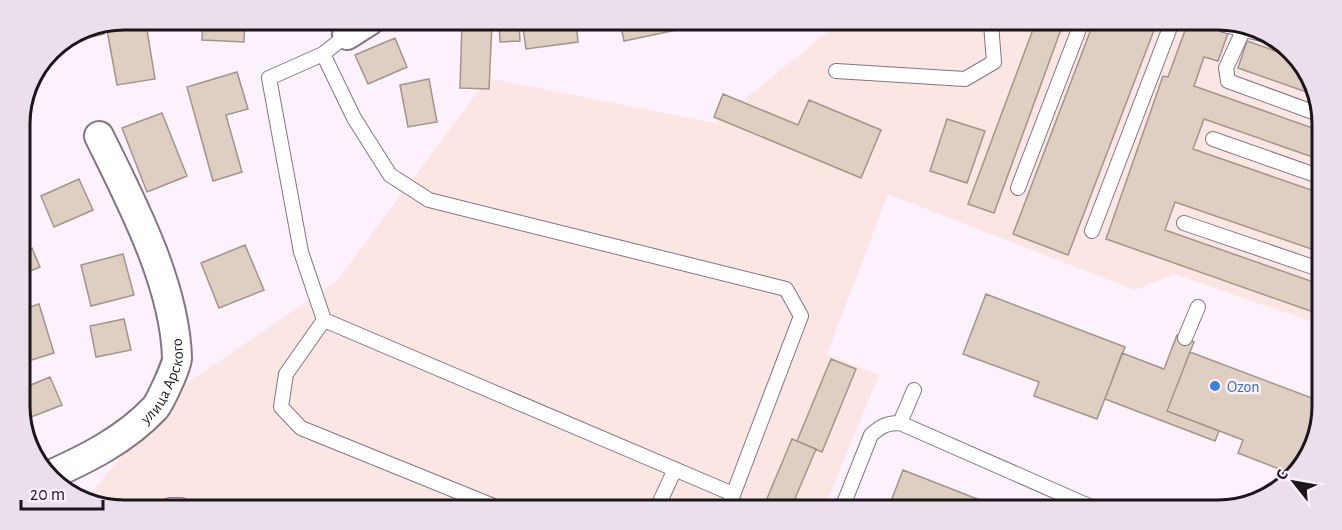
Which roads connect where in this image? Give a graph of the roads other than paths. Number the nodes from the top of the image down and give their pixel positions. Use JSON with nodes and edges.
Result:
{"nodes":[{"id":1,"x":355,"y":30,"type":"edge"},
{"id":2,"x":991,"y":30,"type":"edge"},
{"id":3,"x":1079,"y":30,"type":"edge"},
{"id":4,"x":1169,"y":30,"type":"edge"},
{"id":5,"x":1243,"y":34,"type":"edge"},
{"id":6,"x":323,"y":54,"type":"junction"},
{"id":7,"x":836,"y":71,"type":"dead end"},
{"id":8,"x":1311,"y":111,"type":"edge"},
{"id":9,"x":99,"y":136,"type":"dead end"},
{"id":10,"x":1213,"y":140,"type":"dead end"},
{"id":11,"x":1312,"y":174,"type":"edge"},
{"id":12,"x":1018,"y":189,"type":"dead end"},
{"id":13,"x":1184,"y":223,"type":"dead end"},
{"id":14,"x":1092,"y":231,"type":"dead end"},
{"id":15,"x":1312,"y":267,"type":"edge"},
{"id":16,"x":1198,"y":307,"type":"dead end"},
{"id":17,"x":324,"y":320,"type":"junction"},
{"id":18,"x":1185,"y":338,"type":"dead end"},
{"id":19,"x":914,"y":390,"type":"dead end"},
{"id":20,"x":900,"y":423,"type":"junction"},
{"id":21,"x":675,"y":469,"type":"junction"},
{"id":22,"x":57,"y":472,"type":"edge"},
{"id":23,"x":733,"y":494,"type":"junction"},
{"id":24,"x":479,"y":500,"type":"edge"},
{"id":25,"x":661,"y":500,"type":"edge"},
{"id":26,"x":731,"y":500,"type":"edge"},
{"id":27,"x":845,"y":500,"type":"edge"},
{"id":28,"x":1075,"y":500,"type":"edge"}],
"edges":[{"from":1,"to":6,"type":"lane"},
{"from":2,"to":7,"type":"lane"},
{"from":3,"to":12,"type":"lane"},
{"from":4,"to":14,"type":"lane"},
{"from":5,"to":8,"type":"lane"},
{"from":6,"to":17,"type":"lane"},
{"from":6,"to":23,"type":"lane"},
{"from":9,"to":22,"type":"street","name":"улица Арского"},
{"from":10,"to":11,"type":"lane"},
{"from":13,"to":15,"type":"lane"},
{"from":16,"to":18,"type":"lane"},
{"from":17,"to":21,"type":"lane"},
{"from":17,"to":24,"type":"lane"},
{"from":19,"to":20,"type":"lane"},
{"from":20,"to":27,"type":"lane"},
{"from":20,"to":28,"type":"lane"},
{"from":21,"to":23,"type":"lane"},
{"from":21,"to":25,"type":"lane"},
{"from":23,"to":26,"type":"lane"}]}
